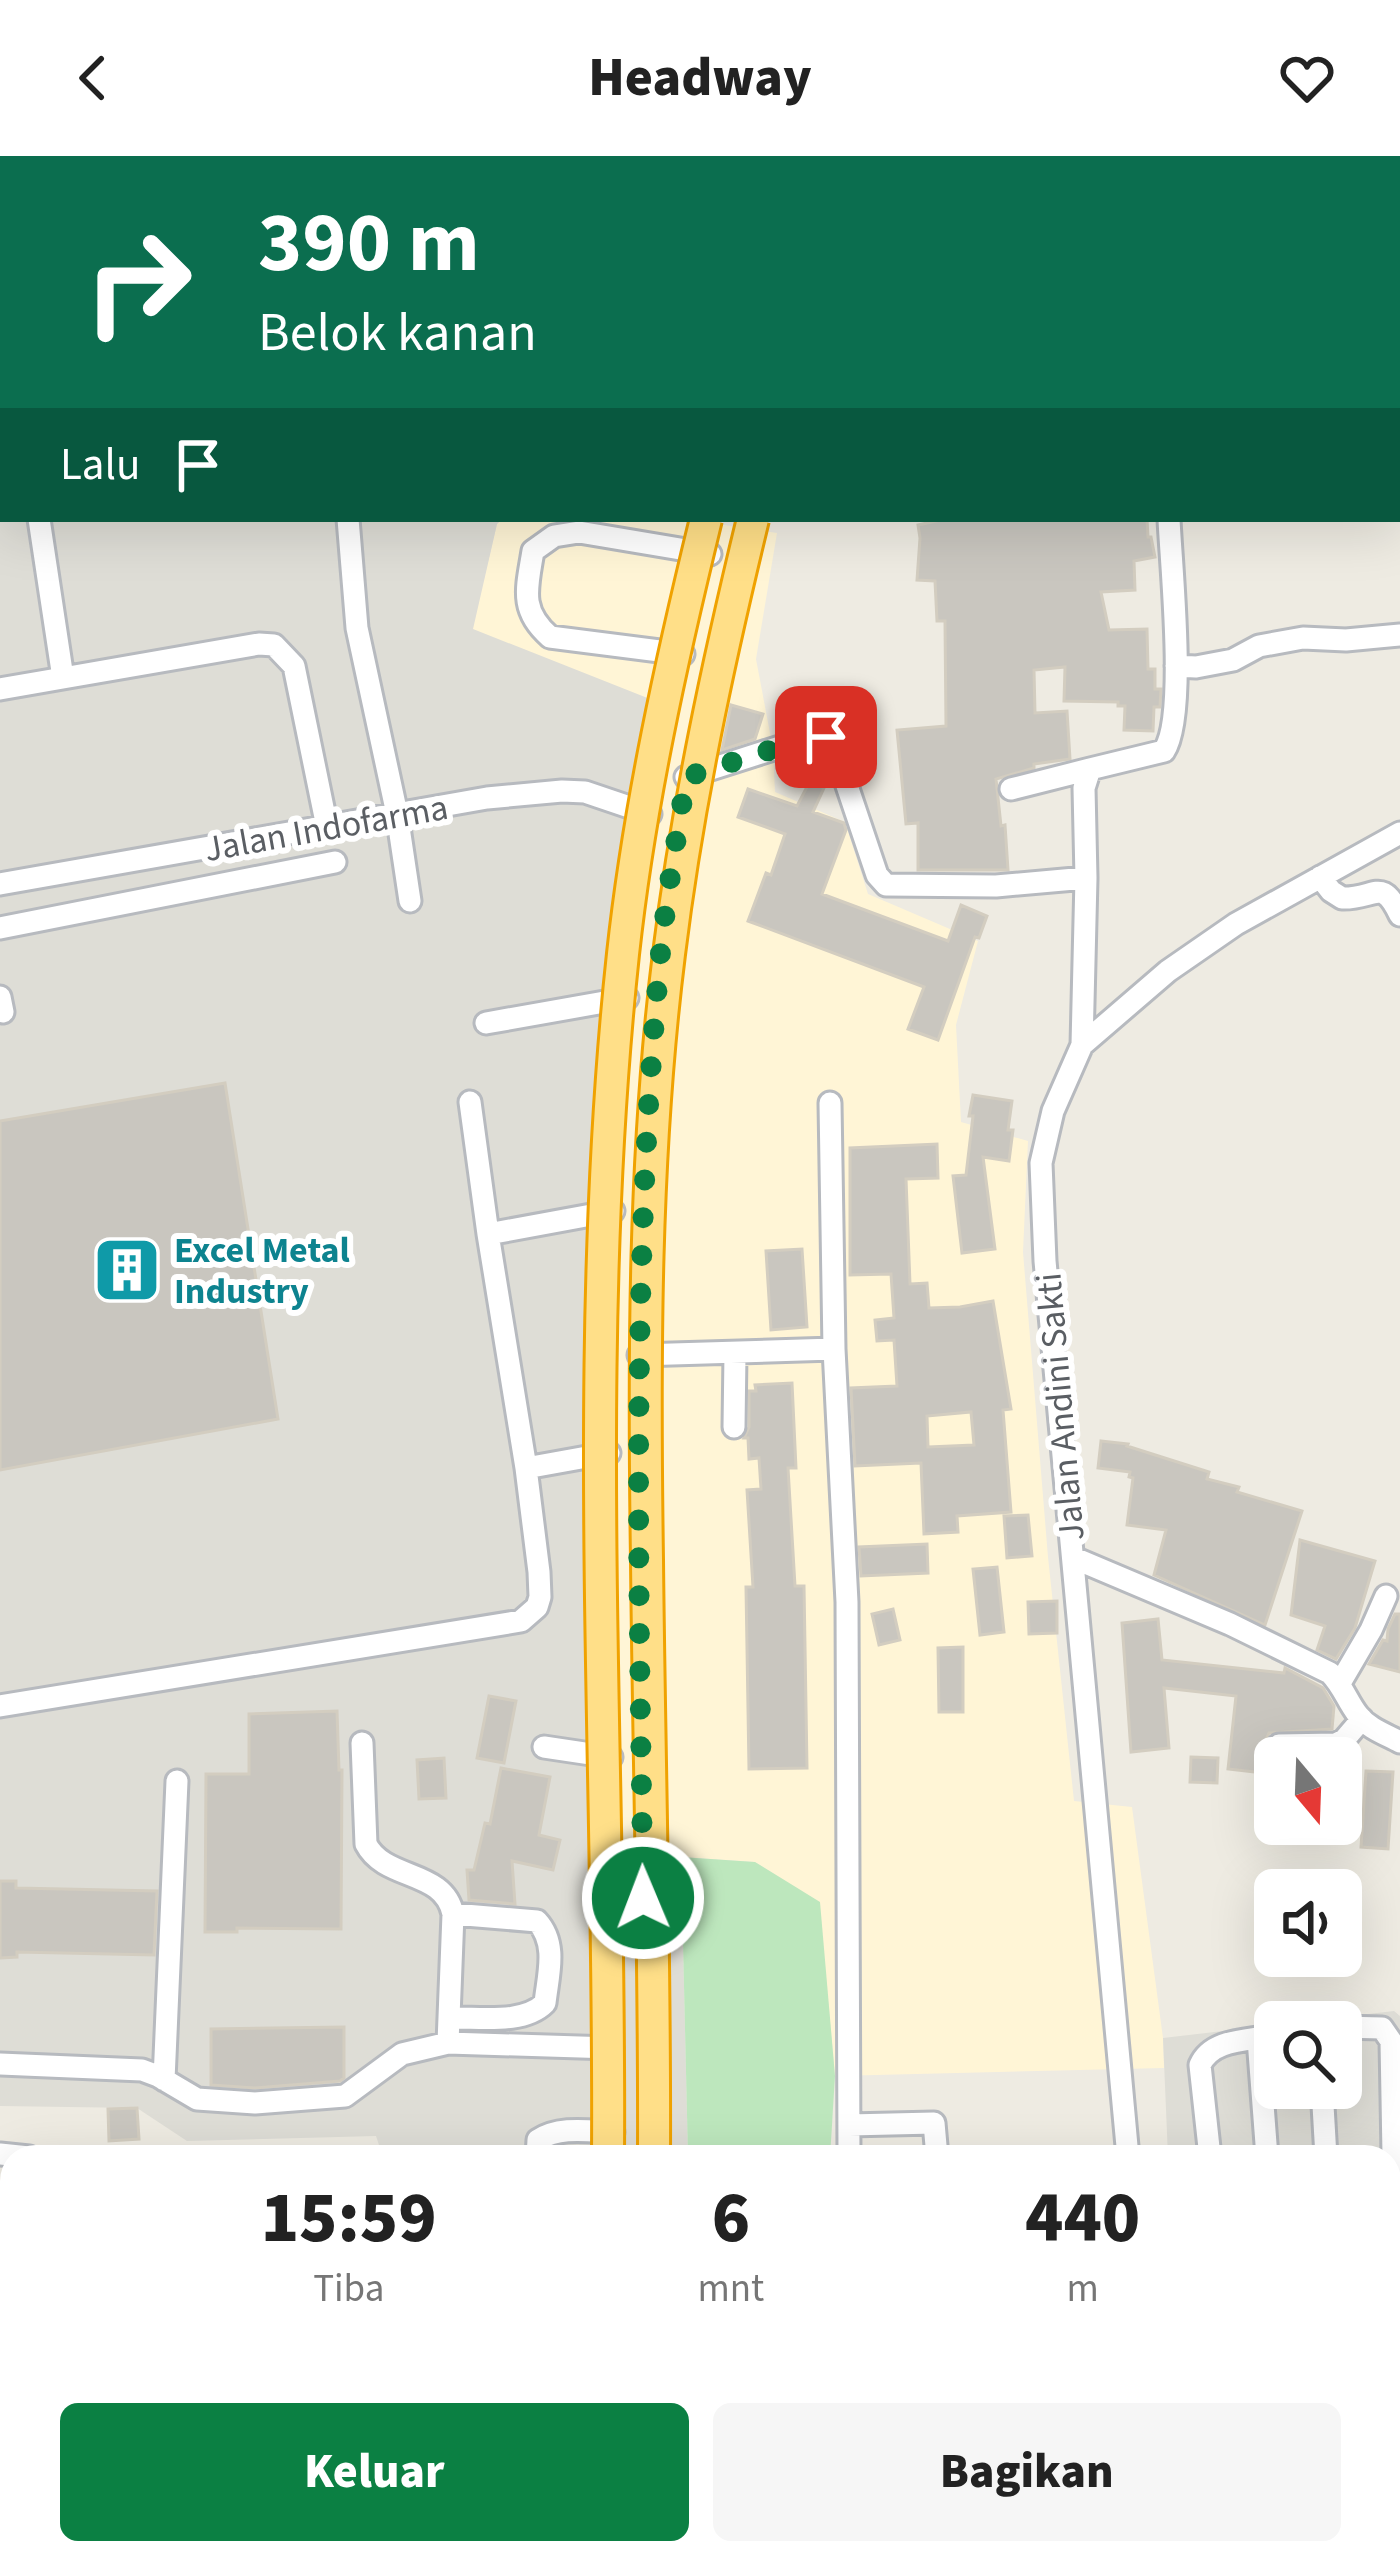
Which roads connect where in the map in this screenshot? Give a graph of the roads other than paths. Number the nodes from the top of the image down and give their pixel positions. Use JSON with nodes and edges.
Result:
{"nodes":[{"id":1,"x":39,"y":522,"type":"edge"},
{"id":2,"x":705,"y":522,"type":"edge"},
{"id":3,"x":718,"y":522,"type":"edge"},
{"id":4,"x":742,"y":522,"type":"edge"},
{"id":5,"x":752,"y":522,"type":"edge"},
{"id":6,"x":1168,"y":522,"type":"edge"},
{"id":7,"x":352,"y":523,"type":"edge"},
{"id":8,"x":710,"y":554,"type":"junction"},
{"id":9,"x":1400,"y":635,"type":"edge"},
{"id":10,"x":694,"y":647,"type":"junction"},
{"id":11,"x":1176,"y":667,"type":"junction"},
{"id":12,"x":63,"y":678,"type":"junction"},
{"id":13,"x":0,"y":689,"type":"edge"},
{"id":14,"x":1090,"y":769,"type":"junction"},
{"id":15,"x":686,"y":777,"type":"junction"},
{"id":16,"x":1011,"y":789,"type":"dead end"},
{"id":17,"x":397,"y":814,"type":"junction"},
{"id":18,"x":650,"y":814,"type":"junction"},
{"id":19,"x":327,"y":826,"type":"junction"},
{"id":20,"x":1400,"y":833,"type":"edge"},
{"id":21,"x":335,"y":862,"type":"dead end"},
{"id":22,"x":1320,"y":877,"type":"junction"},
{"id":23,"x":1086,"y":878,"type":"junction"},
{"id":24,"x":0,"y":884,"type":"edge"},
{"id":25,"x":410,"y":901,"type":"dead end"},
{"id":26,"x":1400,"y":915,"type":"edge"},
{"id":27,"x":0,"y":928,"type":"edge"},
{"id":28,"x":627,"y":998,"type":"junction"},
{"id":29,"x":487,"y":1023,"type":"dead end"},
{"id":30,"x":1082,"y":1045,"type":"junction"},
{"id":31,"x":470,"y":1102,"type":"dead end"},
{"id":32,"x":830,"y":1102,"type":"dead end"},
{"id":33,"x":613,"y":1211,"type":"junction"},
{"id":34,"x":488,"y":1234,"type":"junction"},
{"id":35,"x":835,"y":1349,"type":"junction"},
{"id":36,"x":735,"y":1354,"type":"junction"},
{"id":37,"x":639,"y":1355,"type":"junction"},
{"id":38,"x":734,"y":1426,"type":"dead end"},
{"id":39,"x":609,"y":1453,"type":"junction"},
{"id":40,"x":526,"y":1468,"type":"junction"},
{"id":41,"x":1085,"y":1562,"type":"junction"},
{"id":42,"x":1386,"y":1596,"type":"dead end"},
{"id":43,"x":1340,"y":1683,"type":"junction"},
{"id":44,"x":0,"y":1706,"type":"edge"},
{"id":45,"x":1362,"y":1719,"type":"junction"},
{"id":46,"x":1347,"y":1737,"type":"edge"},
{"id":47,"x":1400,"y":1742,"type":"edge"},
{"id":48,"x":362,"y":1743,"type":"dead end"},
{"id":49,"x":544,"y":1747,"type":"dead end"},
{"id":50,"x":610,"y":1756,"type":"junction"},
{"id":51,"x":177,"y":1781,"type":"dead end"},
{"id":52,"x":453,"y":1914,"type":"junction"},
{"id":53,"x":449,"y":2018,"type":"junction"},
{"id":54,"x":1362,"y":2027,"type":"edge"},
{"id":55,"x":1254,"y":2039,"type":"edge"},
{"id":56,"x":448,"y":2042,"type":"junction"},
{"id":57,"x":613,"y":2048,"type":"junction"},
{"id":58,"x":0,"y":2064,"type":"edge"},
{"id":59,"x":164,"y":2080,"type":"junction"},
{"id":60,"x":1267,"y":2109,"type":"edge"},
{"id":61,"x":1323,"y":2109,"type":"edge"},
{"id":62,"x":849,"y":2125,"type":"junction"},
{"id":63,"x":538,"y":2145,"type":"edge"},
{"id":64,"x":603,"y":2145,"type":"edge"},
{"id":65,"x":611,"y":2145,"type":"edge"},
{"id":66,"x":611,"y":2145,"type":"edge"},
{"id":67,"x":650,"y":2145,"type":"edge"},
{"id":68,"x":650,"y":2145,"type":"edge"},
{"id":69,"x":849,"y":2145,"type":"edge"},
{"id":70,"x":936,"y":2145,"type":"edge"},
{"id":71,"x":1127,"y":2145,"type":"edge"},
{"id":72,"x":1209,"y":2145,"type":"edge"},
{"id":73,"x":1268,"y":2145,"type":"edge"},
{"id":74,"x":1325,"y":2145,"type":"edge"},
{"id":75,"x":1392,"y":2145,"type":"edge"},
{"id":76,"x":0,"y":2332,"type":"edge"},
{"id":77,"x":0,"y":2387,"type":"edge"}],
"edges":[{"from":1,"to":12,"type":"street"},
{"from":2,"to":65,"type":"highway","bridge":true},
{"from":3,"to":8,"type":"main road"},
{"from":4,"to":10,"type":"main road"},
{"from":5,"to":67,"type":"highway","bridge":true},
{"from":6,"to":11,"type":"street"},
{"from":7,"to":17,"type":"street"},
{"from":8,"to":10,"type":"main road"},
{"from":8,"to":10,"type":"street"},
{"from":9,"to":11,"type":"street"},
{"from":10,"to":15,"type":"main road"},
{"from":10,"to":18,"type":"main road"},
{"from":11,"to":14,"type":"street"},
{"from":12,"to":13,"type":"street"},
{"from":12,"to":19,"type":"street"},
{"from":14,"to":16,"type":"street"},
{"from":14,"to":23,"type":"street"},
{"from":15,"to":23,"type":"street"},
{"from":15,"to":37,"type":"main road"},
{"from":17,"to":18,"type":"street","name":"Jalan Indofarma"},
{"from":17,"to":19,"type":"street","name":"Jalan Indofarma"},
{"from":17,"to":25,"type":"street"},
{"from":18,"to":28,"type":"main road"},
{"from":19,"to":24,"type":"street","name":"Jalan Indofarma"},
{"from":20,"to":22,"type":"street","name":"Jalan Andini Sakti"},
{"from":21,"to":27,"type":"street"},
{"from":22,"to":26,"type":"street"},
{"from":22,"to":30,"type":"street","name":"Jalan Andini Sakti"},
{"from":23,"to":30,"type":"street"},
{"from":28,"to":29,"type":"street"},
{"from":28,"to":33,"type":"main road"},
{"from":30,"to":41,"type":"street","name":"Jalan Andini Sakti"},
{"from":31,"to":34,"type":"street"},
{"from":32,"to":35,"type":"street"},
{"from":33,"to":34,"type":"street"},
{"from":33,"to":39,"type":"main road"},
{"from":34,"to":40,"type":"street"},
{"from":35,"to":36,"type":"street"},
{"from":35,"to":62,"type":"street"},
{"from":36,"to":37,"type":"street"},
{"from":36,"to":38,"type":"street"},
{"from":37,"to":68,"type":"main road"},
{"from":39,"to":40,"type":"street"},
{"from":39,"to":50,"type":"main road"},
{"from":40,"to":44,"type":"street"},
{"from":41,"to":43,"type":"street"},
{"from":41,"to":71,"type":"street","name":"Jalan Andini Sakti"},
{"from":42,"to":43,"type":"street"},
{"from":43,"to":45,"type":"street"},
{"from":45,"to":46,"type":"street"},
{"from":45,"to":47,"type":"street"},
{"from":48,"to":52,"type":"street"},
{"from":49,"to":50,"type":"street"},
{"from":50,"to":57,"type":"main road"},
{"from":51,"to":59,"type":"street"},
{"from":52,"to":53,"type":"street"},
{"from":52,"to":53,"type":"street"},
{"from":53,"to":56,"type":"street"},
{"from":54,"to":75,"type":"street"},
{"from":55,"to":72,"type":"street"},
{"from":56,"to":57,"type":"street"},
{"from":56,"to":59,"type":"street"},
{"from":57,"to":66,"type":"main road"},
{"from":58,"to":59,"type":"street"},
{"from":60,"to":73,"type":"street"},
{"from":61,"to":74,"type":"street"},
{"from":62,"to":69,"type":"street"},
{"from":62,"to":70,"type":"street"},
{"from":63,"to":64,"type":"street"},
{"from":76,"to":77,"type":"street"}]}
